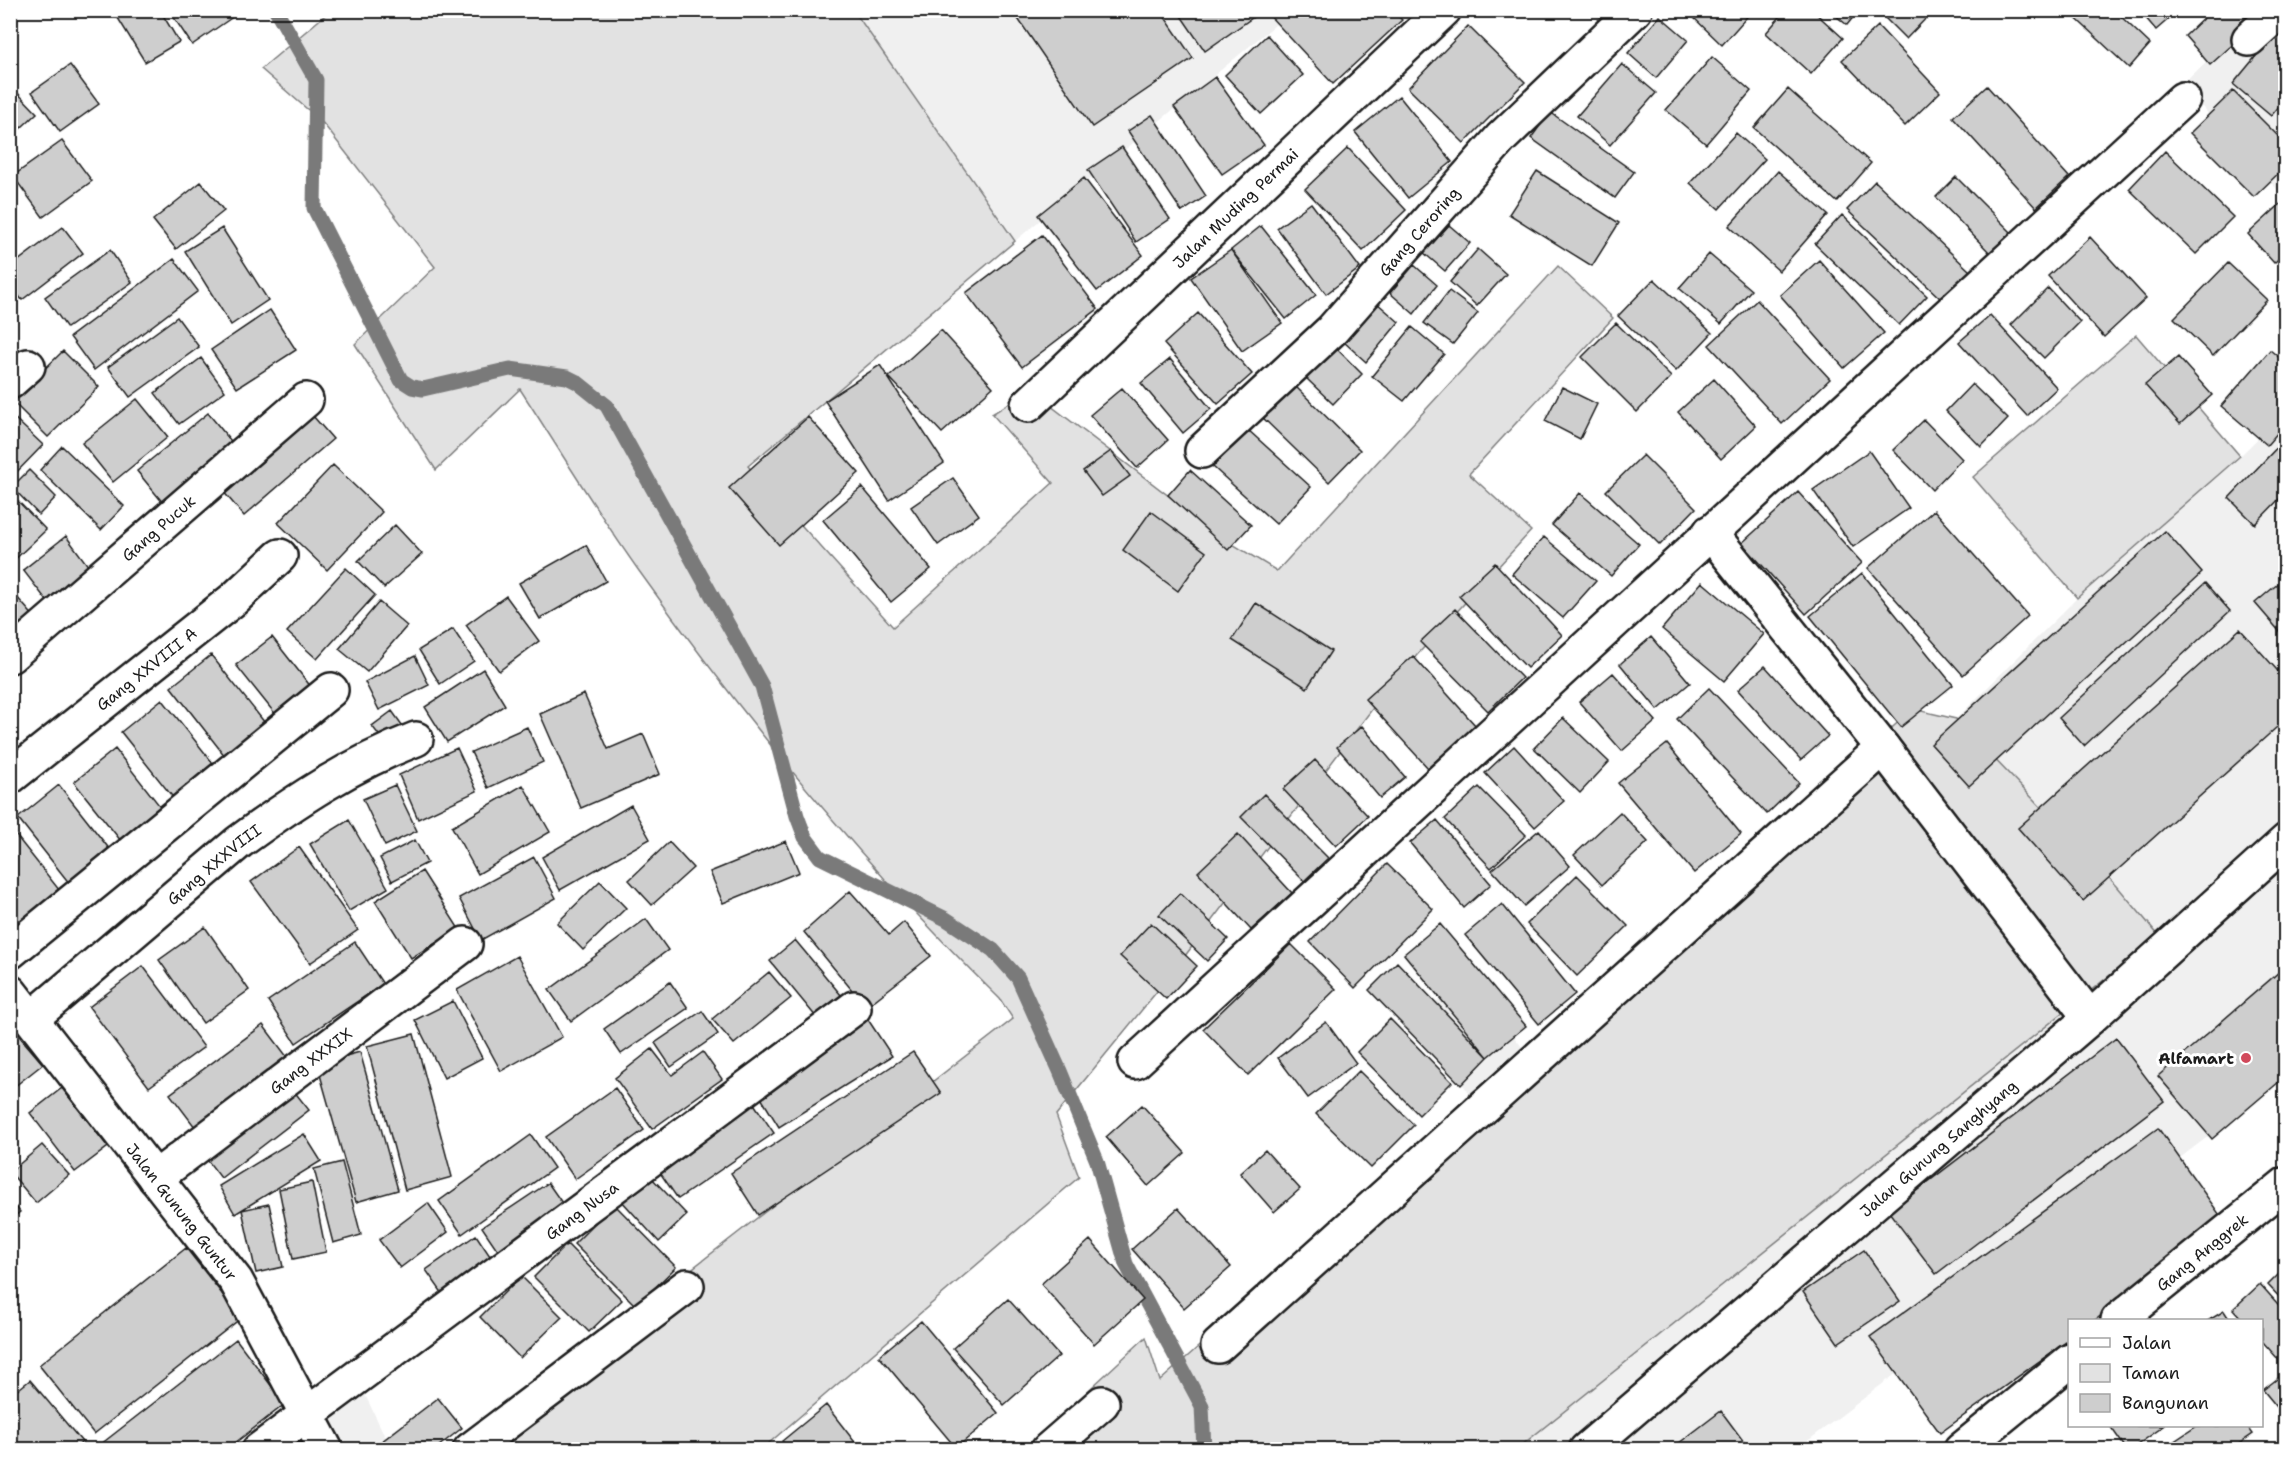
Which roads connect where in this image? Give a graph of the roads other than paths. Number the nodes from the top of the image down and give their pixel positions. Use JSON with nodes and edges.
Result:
{"nodes":[{"id":1,"x":1444,"y":10,"type":"edge"},
{"id":2,"x":1635,"y":10,"type":"edge"},
{"id":3,"x":2281,"y":10,"type":"edge"},
{"id":4,"x":2249,"y":39,"type":"dead end"},
{"id":5,"x":2183,"y":99,"type":"dead end"},
{"id":6,"x":306,"y":400,"type":"dead end"},
{"id":7,"x":1028,"y":405,"type":"dead end"},
{"id":8,"x":1202,"y":451,"type":"dead end"},
{"id":9,"x":1710,"y":532,"type":"junction"},
{"id":10,"x":280,"y":556,"type":"dead end"},
{"id":11,"x":10,"y":656,"type":"edge"},
{"id":12,"x":331,"y":690,"type":"dead end"},
{"id":13,"x":416,"y":738,"type":"dead end"},
{"id":14,"x":1883,"y":748,"type":"junction"},
{"id":15,"x":10,"y":777,"type":"edge"},
{"id":16,"x":2286,"y":841,"type":"edge"},
{"id":17,"x":465,"y":944,"type":"dead end"},
{"id":18,"x":10,"y":952,"type":"edge"},
{"id":19,"x":10,"y":992,"type":"edge"},
{"id":20,"x":854,"y":1008,"type":"dead end"},
{"id":21,"x":32,"y":1018,"type":"junction"},
{"id":22,"x":2090,"y":1018,"type":"junction"},
{"id":23,"x":1135,"y":1062,"type":"dead end"},
{"id":24,"x":155,"y":1178,"type":"junction"},
{"id":25,"x":2286,"y":1184,"type":"edge"},
{"id":26,"x":687,"y":1286,"type":"dead end"},
{"id":27,"x":2119,"y":1319,"type":"edge"},
{"id":28,"x":1218,"y":1346,"type":"dead end"},
{"id":29,"x":2068,"y":1363,"type":"edge"},
{"id":30,"x":1102,"y":1403,"type":"dead end"},
{"id":31,"x":309,"y":1413,"type":"junction"},
{"id":32,"x":259,"y":1449,"type":"edge"},
{"id":33,"x":326,"y":1449,"type":"edge"},
{"id":34,"x":470,"y":1449,"type":"edge"},
{"id":35,"x":1048,"y":1449,"type":"edge"},
{"id":36,"x":1586,"y":1449,"type":"edge"},
{"id":37,"x":1961,"y":1449,"type":"edge"}],
"edges":[{"from":1,"to":7,"type":"street","name":"Jalan Muding Permai"},
{"from":2,"to":8,"type":"street","name":"Gang Ceroring"},
{"from":3,"to":4,"type":"street"},
{"from":5,"to":9,"type":"street"},
{"from":6,"to":11,"type":"street","name":"Gang Pucuk"},
{"from":9,"to":14,"type":"street"},
{"from":9,"to":23,"type":"street"},
{"from":10,"to":15,"type":"street","name":"Gang XXVIII A"},
{"from":12,"to":18,"type":"street"},
{"from":13,"to":21,"type":"street","name":"Gang XXXVIII"},
{"from":14,"to":22,"type":"street"},
{"from":14,"to":28,"type":"street"},
{"from":16,"to":22,"type":"street","name":"Jalan Gunung Sanghyang"},
{"from":17,"to":24,"type":"street","name":"Gang XXXIX"},
{"from":19,"to":21,"type":"street","name":"Jalan Gunung Guntur"},
{"from":20,"to":31,"type":"street","name":"Gang Nusa"},
{"from":21,"to":24,"type":"street","name":"Jalan Gunung Guntur"},
{"from":22,"to":36,"type":"street","name":"Jalan Gunung Sanghyang"},
{"from":24,"to":31,"type":"street","name":"Jalan Gunung Guntur"},
{"from":25,"to":27,"type":"street","name":"Gang Anggrek"},
{"from":26,"to":34,"type":"street"},
{"from":29,"to":37,"type":"street"},
{"from":30,"to":35,"type":"street"},
{"from":31,"to":32,"type":"street","name":"Gang Nusa"},
{"from":31,"to":33,"type":"street","name":"Jalan Gunung Guntur"}]}
